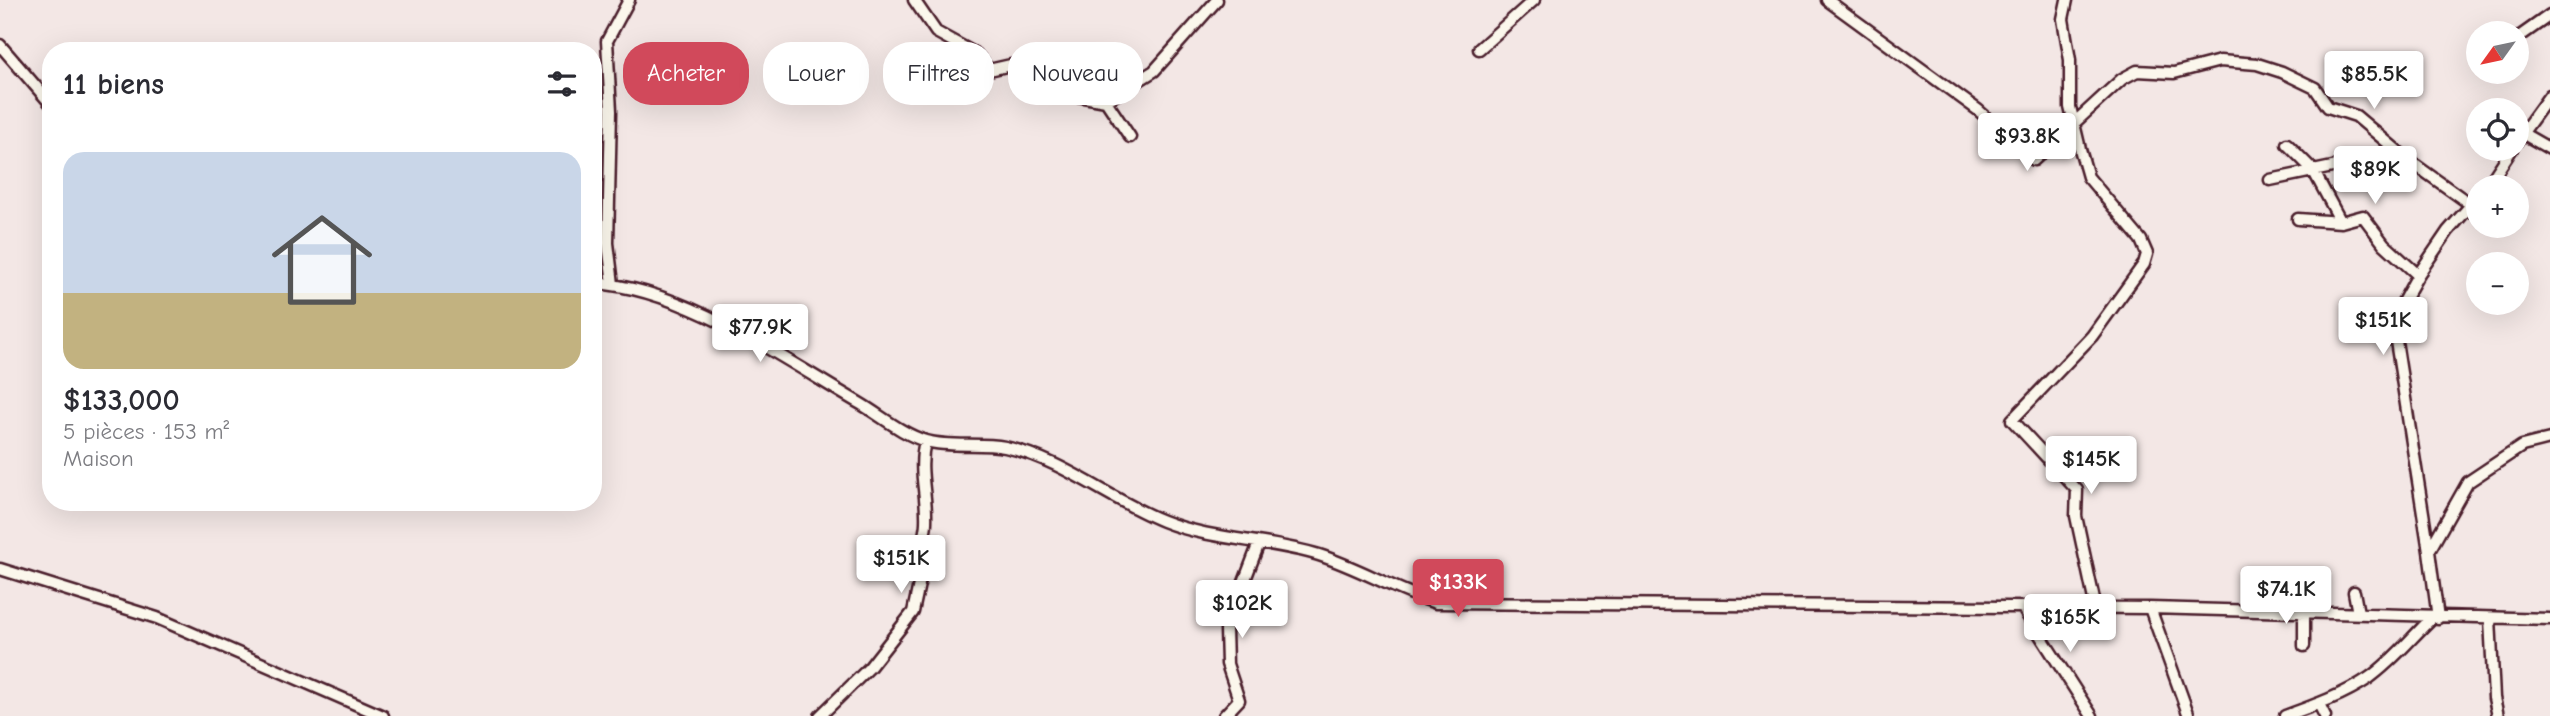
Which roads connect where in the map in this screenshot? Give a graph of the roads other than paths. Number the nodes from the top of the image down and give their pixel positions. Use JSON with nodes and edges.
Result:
{"nodes":[{"id":1,"x":629,"y":0,"type":"edge"},
{"id":2,"x":914,"y":0,"type":"edge"},
{"id":3,"x":1217,"y":0,"type":"edge"},
{"id":4,"x":1534,"y":0,"type":"edge"},
{"id":5,"x":1827,"y":0,"type":"edge"},
{"id":6,"x":2067,"y":0,"type":"edge"},
{"id":7,"x":2550,"y":15,"type":"edge"},
{"id":8,"x":2529,"y":30,"type":"edge"},
{"id":9,"x":0,"y":45,"type":"edge"},
{"id":10,"x":1479,"y":49,"type":"dead end"},
{"id":11,"x":1008,"y":66,"type":"edge"},
{"id":12,"x":1143,"y":78,"type":"edge"},
{"id":13,"x":42,"y":94,"type":"edge"},
{"id":14,"x":2550,"y":95,"type":"edge"},
{"id":15,"x":1109,"y":105,"type":"edge"},
{"id":16,"x":2076,"y":122,"type":"junction"},
{"id":17,"x":2529,"y":124,"type":"edge"},
{"id":18,"x":1130,"y":136,"type":"dead end"},
{"id":19,"x":2529,"y":142,"type":"edge"},
{"id":20,"x":2287,"y":144,"type":"dead end"},
{"id":21,"x":2550,"y":149,"type":"edge"},
{"id":22,"x":2407,"y":159,"type":"junction"},
{"id":23,"x":2313,"y":170,"type":"junction"},
{"id":24,"x":2270,"y":180,"type":"dead end"},
{"id":25,"x":2466,"y":195,"type":"edge"},
{"id":26,"x":2466,"y":211,"type":"edge"},
{"id":27,"x":2298,"y":219,"type":"dead end"},
{"id":28,"x":2341,"y":222,"type":"junction"},
{"id":29,"x":2418,"y":275,"type":"junction"},
{"id":30,"x":602,"y":283,"type":"edge"},
{"id":31,"x":613,"y":284,"type":"junction"},
{"id":32,"x":2550,"y":439,"type":"edge"},
{"id":33,"x":925,"y":441,"type":"junction"},
{"id":34,"x":1259,"y":543,"type":"junction"},
{"id":35,"x":2429,"y":551,"type":"junction"},
{"id":36,"x":0,"y":569,"type":"edge"},
{"id":37,"x":2354,"y":592,"type":"dead end"},
{"id":38,"x":2022,"y":607,"type":"junction"},
{"id":39,"x":2150,"y":608,"type":"junction"},
{"id":40,"x":2096,"y":609,"type":"junction"},
{"id":41,"x":2304,"y":612,"type":"junction"},
{"id":42,"x":2358,"y":613,"type":"junction"},
{"id":43,"x":2435,"y":618,"type":"junction"},
{"id":44,"x":2490,"y":618,"type":"junction"},
{"id":45,"x":2550,"y":619,"type":"edge"},
{"id":46,"x":2304,"y":646,"type":"dead end"},
{"id":47,"x":2319,"y":704,"type":"junction"},
{"id":48,"x":383,"y":716,"type":"edge"},
{"id":49,"x":820,"y":716,"type":"edge"},
{"id":50,"x":1224,"y":716,"type":"edge"},
{"id":51,"x":2092,"y":716,"type":"edge"},
{"id":52,"x":2189,"y":716,"type":"edge"},
{"id":53,"x":2285,"y":716,"type":"edge"},
{"id":54,"x":2325,"y":716,"type":"edge"},
{"id":55,"x":2498,"y":716,"type":"edge"}],
"edges":[{"from":1,"to":31,"type":"street"},
{"from":2,"to":11,"type":"street"},
{"from":3,"to":12,"type":"street"},
{"from":4,"to":10,"type":"street"},
{"from":5,"to":16,"type":"street"},
{"from":6,"to":16,"type":"street"},
{"from":7,"to":8,"type":"street"},
{"from":9,"to":13,"type":"street"},
{"from":14,"to":17,"type":"street"},
{"from":15,"to":18,"type":"street"},
{"from":16,"to":22,"type":"street"},
{"from":16,"to":40,"type":"street"},
{"from":19,"to":21,"type":"street"},
{"from":20,"to":23,"type":"street"},
{"from":22,"to":23,"type":"street"},
{"from":22,"to":25,"type":"street"},
{"from":23,"to":24,"type":"street"},
{"from":23,"to":28,"type":"street"},
{"from":26,"to":29,"type":"street"},
{"from":27,"to":28,"type":"street"},
{"from":28,"to":29,"type":"street"},
{"from":29,"to":35,"type":"street"},
{"from":30,"to":31,"type":"street"},
{"from":31,"to":33,"type":"street"},
{"from":32,"to":35,"type":"street"},
{"from":33,"to":34,"type":"street"},
{"from":33,"to":49,"type":"street"},
{"from":34,"to":38,"type":"street"},
{"from":34,"to":50,"type":"street"},
{"from":35,"to":43,"type":"street"},
{"from":36,"to":48,"type":"street"},
{"from":37,"to":42,"type":"street"},
{"from":38,"to":40,"type":"street"},
{"from":38,"to":51,"type":"street"},
{"from":39,"to":40,"type":"street"},
{"from":39,"to":41,"type":"street"},
{"from":39,"to":52,"type":"street"},
{"from":41,"to":42,"type":"street"},
{"from":41,"to":46,"type":"street"},
{"from":42,"to":43,"type":"street"},
{"from":43,"to":44,"type":"street"},
{"from":43,"to":47,"type":"street"},
{"from":44,"to":45,"type":"street"},
{"from":44,"to":55,"type":"street"},
{"from":47,"to":53,"type":"street"},
{"from":47,"to":54,"type":"street"}]}
